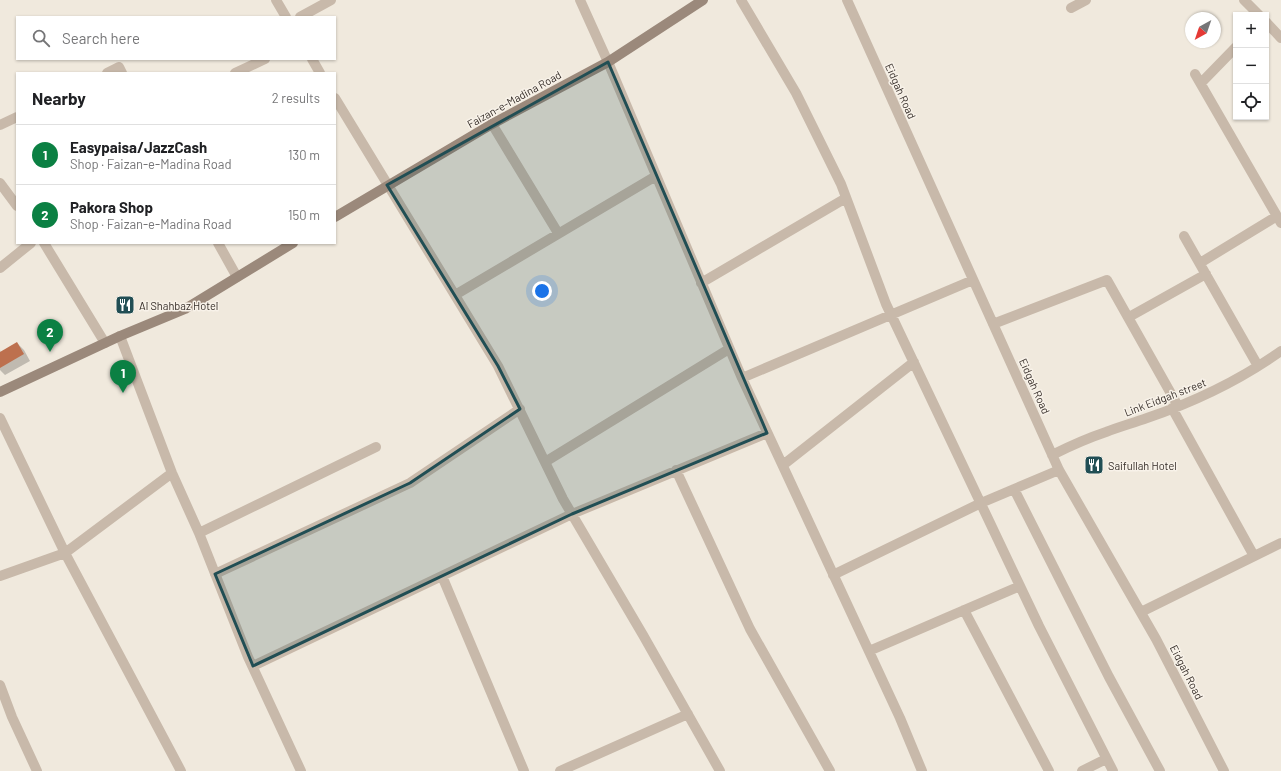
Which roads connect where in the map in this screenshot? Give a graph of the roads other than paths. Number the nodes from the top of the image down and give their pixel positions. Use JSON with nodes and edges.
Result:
{"nodes":[{"id":1,"x":276,"y":0,"type":"edge"},
{"id":2,"x":330,"y":0,"type":"edge"},
{"id":3,"x":580,"y":0,"type":"edge"},
{"id":4,"x":703,"y":0,"type":"edge"},
{"id":5,"x":741,"y":0,"type":"edge"},
{"id":6,"x":847,"y":0,"type":"edge"},
{"id":7,"x":1086,"y":0,"type":"edge"},
{"id":8,"x":1244,"y":0,"type":"edge"},
{"id":9,"x":1071,"y":8,"type":"dead end"},
{"id":10,"x":1256,"y":12,"type":"edge"},
{"id":11,"x":285,"y":16,"type":"edge"},
{"id":12,"x":302,"y":16,"type":"edge"},
{"id":13,"x":1269,"y":25,"type":"edge"},
{"id":14,"x":1281,"y":38,"type":"edge"},
{"id":15,"x":1235,"y":48,"type":"edge"},
{"id":16,"x":263,"y":60,"type":"edge"},
{"id":17,"x":313,"y":60,"type":"edge"},
{"id":18,"x":608,"y":62,"type":"junction"},
{"id":19,"x":108,"y":72,"type":"edge"},
{"id":20,"x":122,"y":72,"type":"edge"},
{"id":21,"x":237,"y":72,"type":"edge"},
{"id":22,"x":319,"y":72,"type":"edge"},
{"id":23,"x":1195,"y":74,"type":"dead end"},
{"id":24,"x":1201,"y":84,"type":"junction"},
{"id":25,"x":336,"y":100,"type":"edge"},
{"id":26,"x":16,"y":118,"type":"edge"},
{"id":27,"x":492,"y":124,"type":"junction"},
{"id":28,"x":0,"y":126,"type":"edge"},
{"id":29,"x":656,"y":176,"type":"junction"},
{"id":30,"x":0,"y":183,"type":"edge"},
{"id":31,"x":387,"y":185,"type":"junction"},
{"id":32,"x":846,"y":198,"type":"junction"},
{"id":33,"x":16,"y":205,"type":"edge"},
{"id":34,"x":336,"y":217,"type":"edge"},
{"id":35,"x":1279,"y":220,"type":"edge"},
{"id":36,"x":558,"y":233,"type":"junction"},
{"id":37,"x":1184,"y":236,"type":"dead end"},
{"id":38,"x":30,"y":244,"type":"edge"},
{"id":39,"x":45,"y":244,"type":"edge"},
{"id":40,"x":219,"y":244,"type":"edge"},
{"id":41,"x":291,"y":244,"type":"edge"},
{"id":42,"x":1200,"y":263,"type":"junction"},
{"id":43,"x":0,"y":268,"type":"edge"},
{"id":44,"x":1206,"y":274,"type":"junction"},
{"id":45,"x":237,"y":277,"type":"junction"},
{"id":46,"x":974,"y":280,"type":"junction"},
{"id":47,"x":702,"y":283,"type":"junction"},
{"id":48,"x":455,"y":295,"type":"junction"},
{"id":49,"x":891,"y":314,"type":"junction"},
{"id":50,"x":1129,"y":317,"type":"junction"},
{"id":51,"x":993,"y":324,"type":"junction"},
{"id":52,"x":120,"y":336,"type":"junction"},
{"id":53,"x":105,"y":343,"type":"junction"},
{"id":54,"x":729,"y":349,"type":"junction"},
{"id":55,"x":1281,"y":352,"type":"edge"},
{"id":56,"x":914,"y":362,"type":"junction"},
{"id":57,"x":1258,"y":366,"type":"junction"},
{"id":58,"x":742,"y":378,"type":"junction"},
{"id":59,"x":0,"y":392,"type":"edge"},
{"id":60,"x":1175,"y":407,"type":"junction"},
{"id":61,"x":520,"y":409,"type":"junction"},
{"id":62,"x":0,"y":418,"type":"edge"},
{"id":63,"x":767,"y":433,"type":"junction"},
{"id":64,"x":376,"y":447,"type":"dead end"},
{"id":65,"x":1052,"y":455,"type":"junction"},
{"id":66,"x":545,"y":462,"type":"junction"},
{"id":67,"x":782,"y":465,"type":"junction"},
{"id":68,"x":676,"y":470,"type":"junction"},
{"id":69,"x":1059,"y":470,"type":"junction"},
{"id":70,"x":172,"y":474,"type":"junction"},
{"id":71,"x":1014,"y":488,"type":"junction"},
{"id":72,"x":981,"y":503,"type":"junction"},
{"id":73,"x":572,"y":514,"type":"junction"},
{"id":74,"x":199,"y":533,"type":"junction"},
{"id":75,"x":1281,"y":543,"type":"edge"},
{"id":76,"x":65,"y":553,"type":"junction"},
{"id":77,"x":1254,"y":556,"type":"junction"},
{"id":78,"x":215,"y":574,"type":"junction"},
{"id":79,"x":833,"y":575,"type":"junction"},
{"id":80,"x":0,"y":576,"type":"edge"},
{"id":81,"x":442,"y":576,"type":"junction"},
{"id":82,"x":1020,"y":586,"type":"junction"},
{"id":83,"x":964,"y":610,"type":"junction"},
{"id":84,"x":1141,"y":612,"type":"junction"},
{"id":85,"x":869,"y":651,"type":"junction"},
{"id":86,"x":253,"y":666,"type":"junction"},
{"id":87,"x":0,"y":685,"type":"edge"},
{"id":88,"x":688,"y":714,"type":"junction"},
{"id":89,"x":1106,"y":759,"type":"junction"},
{"id":90,"x":38,"y":771,"type":"edge"},
{"id":91,"x":180,"y":771,"type":"edge"},
{"id":92,"x":301,"y":771,"type":"edge"},
{"id":93,"x":524,"y":771,"type":"edge"},
{"id":94,"x":560,"y":771,"type":"edge"},
{"id":95,"x":720,"y":771,"type":"edge"},
{"id":96,"x":830,"y":771,"type":"edge"},
{"id":97,"x":922,"y":771,"type":"edge"},
{"id":98,"x":1049,"y":771,"type":"edge"},
{"id":99,"x":1082,"y":771,"type":"edge"},
{"id":100,"x":1113,"y":771,"type":"edge"},
{"id":101,"x":1160,"y":771,"type":"edge"},
{"id":102,"x":1224,"y":771,"type":"edge"}],
"edges":[{"from":1,"to":11,"type":"street"},
{"from":2,"to":12,"type":"street"},
{"from":3,"to":18,"type":"street"},
{"from":4,"to":18,"type":"street","name":"Faizan-e-Madina Road"},
{"from":5,"to":32,"type":"street"},
{"from":6,"to":46,"type":"street","name":"Eidgah Road"},
{"from":7,"to":9,"type":"street"},
{"from":8,"to":10,"type":"street"},
{"from":13,"to":14,"type":"street"},
{"from":15,"to":24,"type":"street"},
{"from":16,"to":21,"type":"street"},
{"from":17,"to":22,"type":"street"},
{"from":18,"to":27,"type":"street","name":"Faizan-e-Madina Road"},
{"from":18,"to":29,"type":"street"},
{"from":19,"to":20,"type":"street"},
{"from":23,"to":24,"type":"street"},
{"from":24,"to":35,"type":"street"},
{"from":25,"to":31,"type":"street"},
{"from":26,"to":28,"type":"street"},
{"from":27,"to":31,"type":"street","name":"Faizan-e-Madina Road"},
{"from":27,"to":36,"type":"street"},
{"from":29,"to":36,"type":"street"},
{"from":29,"to":47,"type":"street"},
{"from":30,"to":33,"type":"street"},
{"from":31,"to":34,"type":"street","name":"Faizan-e-Madina Road"},
{"from":31,"to":48,"type":"street"},
{"from":32,"to":47,"type":"street"},
{"from":32,"to":49,"type":"street"},
{"from":35,"to":42,"type":"street"},
{"from":36,"to":48,"type":"street"},
{"from":37,"to":42,"type":"street"},
{"from":38,"to":43,"type":"street"},
{"from":39,"to":53,"type":"street"},
{"from":40,"to":45,"type":"street"},
{"from":41,"to":45,"type":"street"},
{"from":42,"to":44,"type":"street"},
{"from":44,"to":50,"type":"street"},
{"from":44,"to":57,"type":"street"},
{"from":45,"to":52,"type":"street"},
{"from":46,"to":49,"type":"street"},
{"from":46,"to":51,"type":"street","name":"Eidgah Road"},
{"from":47,"to":54,"type":"street"},
{"from":48,"to":61,"type":"street"},
{"from":49,"to":56,"type":"street"},
{"from":49,"to":58,"type":"street"},
{"from":50,"to":51,"type":"street"},
{"from":50,"to":60,"type":"street"},
{"from":51,"to":65,"type":"street","name":"Eidgah Road"},
{"from":52,"to":53,"type":"street"},
{"from":52,"to":70,"type":"street"},
{"from":53,"to":59,"type":"street"},
{"from":54,"to":58,"type":"street"},
{"from":54,"to":66,"type":"street"},
{"from":55,"to":57,"type":"street","name":"Link Eidgah street"},
{"from":56,"to":67,"type":"street"},
{"from":56,"to":72,"type":"street"},
{"from":57,"to":60,"type":"street","name":"Link Eidgah street"},
{"from":58,"to":63,"type":"street"},
{"from":60,"to":65,"type":"street","name":"Link Eidgah street"},
{"from":60,"to":77,"type":"street"},
{"from":61,"to":66,"type":"street"},
{"from":61,"to":78,"type":"street"},
{"from":62,"to":76,"type":"street"},
{"from":63,"to":67,"type":"street"},
{"from":63,"to":68,"type":"street"},
{"from":64,"to":74,"type":"street"},
{"from":65,"to":69,"type":"street","name":"Eidgah Road"},
{"from":66,"to":73,"type":"street"},
{"from":67,"to":79,"type":"street"},
{"from":68,"to":73,"type":"street"},
{"from":68,"to":96,"type":"street"},
{"from":69,"to":71,"type":"street"},
{"from":69,"to":84,"type":"street","name":"Eidgah Road"},
{"from":70,"to":74,"type":"street"},
{"from":70,"to":76,"type":"street"},
{"from":71,"to":72,"type":"street"},
{"from":71,"to":101,"type":"street"},
{"from":72,"to":79,"type":"street"},
{"from":72,"to":82,"type":"street"},
{"from":73,"to":81,"type":"street"},
{"from":73,"to":88,"type":"street"},
{"from":74,"to":78,"type":"street"},
{"from":75,"to":77,"type":"street"},
{"from":76,"to":80,"type":"street"},
{"from":76,"to":91,"type":"street"},
{"from":77,"to":84,"type":"street"},
{"from":78,"to":86,"type":"street"},
{"from":79,"to":85,"type":"street"},
{"from":81,"to":86,"type":"street"},
{"from":81,"to":93,"type":"street"},
{"from":82,"to":83,"type":"street"},
{"from":82,"to":89,"type":"street"},
{"from":83,"to":85,"type":"street"},
{"from":83,"to":98,"type":"street"},
{"from":84,"to":102,"type":"street","name":"Eidgah Road"},
{"from":85,"to":97,"type":"street"},
{"from":86,"to":92,"type":"street"},
{"from":87,"to":90,"type":"street"},
{"from":88,"to":94,"type":"street"},
{"from":88,"to":95,"type":"street"},
{"from":89,"to":99,"type":"street"},
{"from":89,"to":100,"type":"street"}]}
